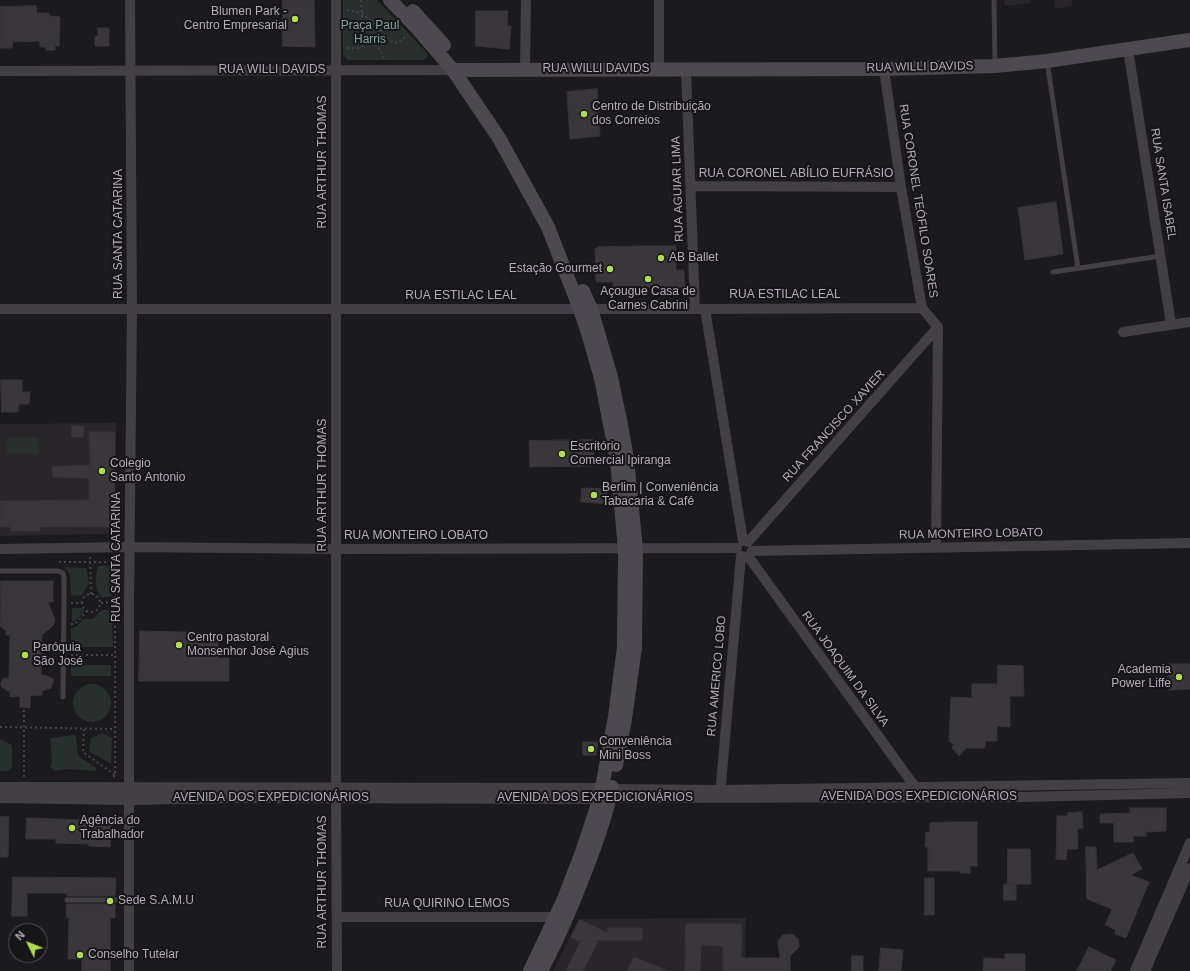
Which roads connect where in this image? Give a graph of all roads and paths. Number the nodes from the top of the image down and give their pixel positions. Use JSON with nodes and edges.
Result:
{"nodes":[{"id":1,"x":130,"y":0,"type":"edge"},
{"id":2,"x":361,"y":0,"type":"edge"},
{"id":3,"x":526,"y":0,"type":"edge"},
{"id":4,"x":659,"y":0,"type":"edge"},
{"id":5,"x":994,"y":0,"type":"edge"},
{"id":6,"x":396,"y":1,"type":"edge"},
{"id":7,"x":336,"y":4,"type":"edge"},
{"id":8,"x":362,"y":13,"type":"junction"},
{"id":9,"x":410,"y":33,"type":"junction"},
{"id":10,"x":366,"y":37,"type":"junction"},
{"id":11,"x":1190,"y":40,"type":"edge"},
{"id":12,"x":336,"y":46,"type":"junction"},
{"id":13,"x":1128,"y":49,"type":"junction"},
{"id":14,"x":377,"y":59,"type":"dead end"},
{"id":15,"x":1047,"y":61,"type":"junction"},
{"id":16,"x":384,"y":64,"type":"junction"},
{"id":17,"x":995,"y":66,"type":"junction"},
{"id":18,"x":884,"y":68,"type":"junction"},
{"id":19,"x":524,"y":69,"type":"junction"},
{"id":20,"x":659,"y":69,"type":"junction"},
{"id":21,"x":686,"y":69,"type":"junction"},
{"id":22,"x":131,"y":70,"type":"junction"},
{"id":23,"x":336,"y":70,"type":"junction"},
{"id":24,"x":459,"y":70,"type":"junction"},
{"id":25,"x":0,"y":71,"type":"edge"},
{"id":26,"x":691,"y":186,"type":"junction"},
{"id":27,"x":901,"y":187,"type":"junction"},
{"id":28,"x":1161,"y":256,"type":"junction"},
{"id":29,"x":1078,"y":268,"type":"junction"},
{"id":30,"x":1053,"y":272,"type":"dead end"},
{"id":31,"x":922,"y":308,"type":"junction"},
{"id":32,"x":0,"y":309,"type":"edge"},
{"id":33,"x":132,"y":309,"type":"junction"},
{"id":34,"x":336,"y":309,"type":"junction"},
{"id":35,"x":586,"y":309,"type":"junction"},
{"id":36,"x":700,"y":309,"type":"junction"},
{"id":37,"x":1190,"y":322,"type":"edge"},
{"id":38,"x":1171,"y":324,"type":"junction"},
{"id":39,"x":938,"y":327,"type":"junction"},
{"id":40,"x":1123,"y":332,"type":"dead end"},
{"id":41,"x":1190,"y":543,"type":"edge"},
{"id":42,"x":130,"y":547,"type":"junction"},
{"id":43,"x":936,"y":547,"type":"junction"},
{"id":44,"x":90,"y":548,"type":"junction"},
{"id":45,"x":0,"y":549,"type":"edge"},
{"id":46,"x":336,"y":549,"type":"junction"},
{"id":47,"x":630,"y":549,"type":"junction"},
{"id":48,"x":745,"y":549,"type":"junction"},
{"id":49,"x":52,"y":562,"type":"dead end"},
{"id":50,"x":90,"y":562,"type":"junction"},
{"id":51,"x":0,"y":571,"type":"edge"},
{"id":52,"x":91,"y":594,"type":"junction"},
{"id":53,"x":114,"y":602,"type":"junction"},
{"id":54,"x":129,"y":602,"type":"junction"},
{"id":55,"x":101,"y":603,"type":"junction"},
{"id":56,"x":88,"y":611,"type":"junction"},
{"id":57,"x":64,"y":624,"type":"junction"},
{"id":58,"x":130,"y":654,"type":"junction"},
{"id":59,"x":63,"y":655,"type":"junction"},
{"id":60,"x":114,"y":655,"type":"junction"},
{"id":61,"x":63,"y":697,"type":"dead end"},
{"id":62,"x":24,"y":708,"type":"dead end"},
{"id":63,"x":0,"y":726,"type":"edge"},
{"id":64,"x":24,"y":727,"type":"junction"},
{"id":65,"x":84,"y":728,"type":"junction"},
{"id":66,"x":115,"y":729,"type":"junction"},
{"id":67,"x":108,"y":776,"type":"dead end"},
{"id":68,"x":115,"y":776,"type":"junction"},
{"id":69,"x":31,"y":777,"type":"dead end"},
{"id":70,"x":1190,"y":783,"type":"edge"},
{"id":71,"x":1134,"y":784,"type":"junction"},
{"id":72,"x":1022,"y":786,"type":"junction"},
{"id":73,"x":915,"y":787,"type":"junction"},
{"id":74,"x":0,"y":788,"type":"edge"},
{"id":75,"x":23,"y":793,"type":"junction"},
{"id":76,"x":336,"y":793,"type":"junction"},
{"id":77,"x":1190,"y":793,"type":"edge"},
{"id":78,"x":130,"y":794,"type":"junction"},
{"id":79,"x":605,"y":794,"type":"junction"},
{"id":80,"x":720,"y":794,"type":"junction"},
{"id":81,"x":1134,"y":795,"type":"junction"},
{"id":82,"x":922,"y":796,"type":"junction"},
{"id":83,"x":0,"y":797,"type":"edge"},
{"id":84,"x":1022,"y":797,"type":"junction"},
{"id":85,"x":1190,"y":843,"type":"edge"},
{"id":86,"x":1190,"y":868,"type":"edge"},
{"id":87,"x":67,"y":900,"type":"dead end"},
{"id":88,"x":129,"y":900,"type":"junction"},
{"id":89,"x":337,"y":917,"type":"junction"},
{"id":90,"x":562,"y":917,"type":"junction"},
{"id":91,"x":129,"y":971,"type":"edge"},
{"id":92,"x":337,"y":971,"type":"edge"},
{"id":93,"x":530,"y":971,"type":"edge"},
{"id":94,"x":541,"y":971,"type":"edge"},
{"id":95,"x":1134,"y":971,"type":"edge"},
{"id":96,"x":1145,"y":971,"type":"edge"}],
"edges":[{"from":1,"to":22,"type":"street","name":"RUA SANTA CATARINA"},
{"from":2,"to":8,"type":"path"},
{"from":3,"to":19,"type":"street"},
{"from":4,"to":20,"type":"street"},
{"from":5,"to":17,"type":"lane"},
{"from":6,"to":9,"type":"main road"},
{"from":6,"to":24,"type":"main road"},
{"from":7,"to":8,"type":"path"},
{"from":7,"to":12,"type":"street","name":"RUA ARTHUR THOMAS"},
{"from":8,"to":9,"type":"path"},
{"from":8,"to":10,"type":"path"},
{"from":9,"to":24,"type":"main road"},
{"from":10,"to":12,"type":"path"},
{"from":10,"to":16,"type":"path"},
{"from":11,"to":13,"type":"main road","name":"RUA WILLI DAVIDS"},
{"from":12,"to":23,"type":"street","name":"RUA ARTHUR THOMAS"},
{"from":13,"to":15,"type":"main road","name":"RUA WILLI DAVIDS"},
{"from":13,"to":28,"type":"street","name":"RUA SANTA ISABEL"},
{"from":14,"to":16,"type":"path"},
{"from":15,"to":17,"type":"main road","name":"RUA WILLI DAVIDS"},
{"from":15,"to":29,"type":"lane"},
{"from":16,"to":23,"type":"street","name":"RUA WILLI DAVIDS"},
{"from":16,"to":24,"type":"street","name":"RUA WILLI DAVIDS"},
{"from":17,"to":18,"type":"main road","name":"RUA WILLI DAVIDS"},
{"from":18,"to":21,"type":"main road","name":"RUA WILLI DAVIDS"},
{"from":18,"to":27,"type":"street","name":"RUA CORONEL TEÓFILO SOARES"},
{"from":19,"to":20,"type":"main road","name":"RUA WILLI DAVIDS"},
{"from":19,"to":24,"type":"main road","name":"RUA WILLI DAVIDS"},
{"from":20,"to":21,"type":"main road","name":"RUA WILLI DAVIDS"},
{"from":21,"to":26,"type":"street","name":"RUA AGUIAR LIMA"},
{"from":22,"to":23,"type":"street","name":"RUA WILLI DAVIDS"},
{"from":22,"to":25,"type":"street","name":"RUA WILLI DAVIDS"},
{"from":22,"to":33,"type":"street","name":"RUA SANTA CATARINA"},
{"from":23,"to":34,"type":"street","name":"RUA ARTHUR THOMAS"},
{"from":24,"to":35,"type":"main road"},
{"from":26,"to":27,"type":"street","name":"RUA CORONEL ABÍLIO EUFRÁSIO"},
{"from":26,"to":36,"type":"street","name":"RUA AGUIAR LIMA"},
{"from":27,"to":31,"type":"street","name":"RUA CORONEL TEÓFILO SOARES"},
{"from":28,"to":29,"type":"lane"},
{"from":28,"to":38,"type":"street","name":"RUA SANTA ISABEL"},
{"from":29,"to":30,"type":"lane"},
{"from":31,"to":36,"type":"street","name":"RUA ESTILAC LEAL"},
{"from":31,"to":39,"type":"street","name":"RUA CORONEL TEÓFILO SOARES"},
{"from":32,"to":33,"type":"street","name":"RUA ESTILAC LEAL"},
{"from":33,"to":34,"type":"street","name":"RUA ESTILAC LEAL"},
{"from":33,"to":42,"type":"street","name":"RUA SANTA CATARINA"},
{"from":34,"to":35,"type":"street","name":"RUA ESTILAC LEAL"},
{"from":34,"to":46,"type":"street","name":"RUA ARTHUR THOMAS"},
{"from":35,"to":36,"type":"street","name":"RUA ESTILAC LEAL"},
{"from":35,"to":47,"type":"main road"},
{"from":36,"to":48,"type":"street","name":"RUA AGUIAR LIMA"},
{"from":37,"to":38,"type":"street"},
{"from":38,"to":40,"type":"street"},
{"from":39,"to":43,"type":"street"},
{"from":39,"to":48,"type":"street","name":"RUA FRANCISCO XAVIER"},
{"from":41,"to":43,"type":"street","name":"RUA MONTEIRO LOBATO"},
{"from":42,"to":44,"type":"street","name":"RUA MONTEIRO LOBATO"},
{"from":42,"to":46,"type":"street","name":"RUA MONTEIRO LOBATO"},
{"from":42,"to":54,"type":"street","name":"RUA SANTA CATARINA"},
{"from":43,"to":48,"type":"street","name":"RUA MONTEIRO LOBATO"},
{"from":44,"to":45,"type":"street","name":"RUA MONTEIRO LOBATO"},
{"from":44,"to":50,"type":"path"},
{"from":46,"to":47,"type":"street","name":"RUA MONTEIRO LOBATO"},
{"from":46,"to":76,"type":"street","name":"RUA ARTHUR THOMAS"},
{"from":47,"to":48,"type":"street","name":"RUA MONTEIRO LOBATO"},
{"from":47,"to":79,"type":"main road"},
{"from":48,"to":73,"type":"street","name":"RUA JOAQUIM DA SILVA"},
{"from":48,"to":80,"type":"street","name":"RUA AMERICO LOBO"},
{"from":49,"to":50,"type":"path"},
{"from":50,"to":52,"type":"path"},
{"from":50,"to":53,"type":"path"},
{"from":51,"to":57,"type":"lane"},
{"from":52,"to":55,"type":"path"},
{"from":52,"to":56,"type":"path"},
{"from":53,"to":54,"type":"path"},
{"from":53,"to":55,"type":"path"},
{"from":53,"to":60,"type":"path"},
{"from":54,"to":58,"type":"street","name":"RUA SANTA CATARINA"},
{"from":55,"to":56,"type":"path"},
{"from":56,"to":57,"type":"path"},
{"from":57,"to":59,"type":"lane"},
{"from":58,"to":60,"type":"path"},
{"from":58,"to":78,"type":"street","name":"RUA SANTA CATARINA"},
{"from":59,"to":60,"type":"path"},
{"from":59,"to":61,"type":"lane"},
{"from":60,"to":66,"type":"path"},
{"from":62,"to":64,"type":"path"},
{"from":63,"to":64,"type":"path"},
{"from":64,"to":65,"type":"path"},
{"from":64,"to":69,"type":"path"},
{"from":65,"to":66,"type":"path"},
{"from":65,"to":68,"type":"path"},
{"from":66,"to":68,"type":"path"},
{"from":67,"to":68,"type":"path"},
{"from":70,"to":71,"type":"street","name":"AVENIDA DOS EXPEDICIONÁRIOS"},
{"from":71,"to":72,"type":"street","name":"AVENIDA DOS EXPEDICIONÁRIOS"},
{"from":71,"to":81,"type":"street"},
{"from":72,"to":73,"type":"street","name":"AVENIDA DOS EXPEDICIONÁRIOS"},
{"from":72,"to":84,"type":"street"},
{"from":73,"to":80,"type":"street","name":"AVENIDA DOS EXPEDICIONÁRIOS"},
{"from":73,"to":82,"type":"street","name":"RUA JOAQUIM DA SILVA"},
{"from":74,"to":75,"type":"street","name":"AVENIDA DOS EXPEDICIONÁRIOS"},
{"from":75,"to":78,"type":"street","name":"AVENIDA DOS EXPEDICIONÁRIOS"},
{"from":75,"to":83,"type":"street","name":"AVENIDA DOS EXPEDICIONÁRIOS"},
{"from":76,"to":78,"type":"street","name":"AVENIDA DOS EXPEDICIONÁRIOS"},
{"from":76,"to":79,"type":"street","name":"AVENIDA DOS EXPEDICIONÁRIOS"},
{"from":76,"to":89,"type":"street","name":"RUA ARTHUR THOMAS"},
{"from":77,"to":81,"type":"street","name":"AVENIDA DOS EXPEDICIONÁRIOS"},
{"from":78,"to":88,"type":"street","name":"RUA SANTA CATARINA"},
{"from":79,"to":80,"type":"street","name":"AVENIDA DOS EXPEDICIONÁRIOS"},
{"from":79,"to":90,"type":"main road"},
{"from":80,"to":82,"type":"street","name":"AVENIDA DOS EXPEDICIONÁRIOS"},
{"from":81,"to":84,"type":"street","name":"AVENIDA DOS EXPEDICIONÁRIOS"},
{"from":82,"to":84,"type":"street","name":"AVENIDA DOS EXPEDICIONÁRIOS"},
{"from":85,"to":95,"type":"street"},
{"from":86,"to":96,"type":"street"},
{"from":87,"to":88,"type":"lane"},
{"from":88,"to":91,"type":"street","name":"RUA SANTA CATARINA"},
{"from":89,"to":90,"type":"street","name":"RUA QUIRINO LEMOS"},
{"from":89,"to":92,"type":"street","name":"RUA ARTHUR THOMAS"},
{"from":90,"to":93,"type":"main road"},
{"from":90,"to":94,"type":"main road"}]}
